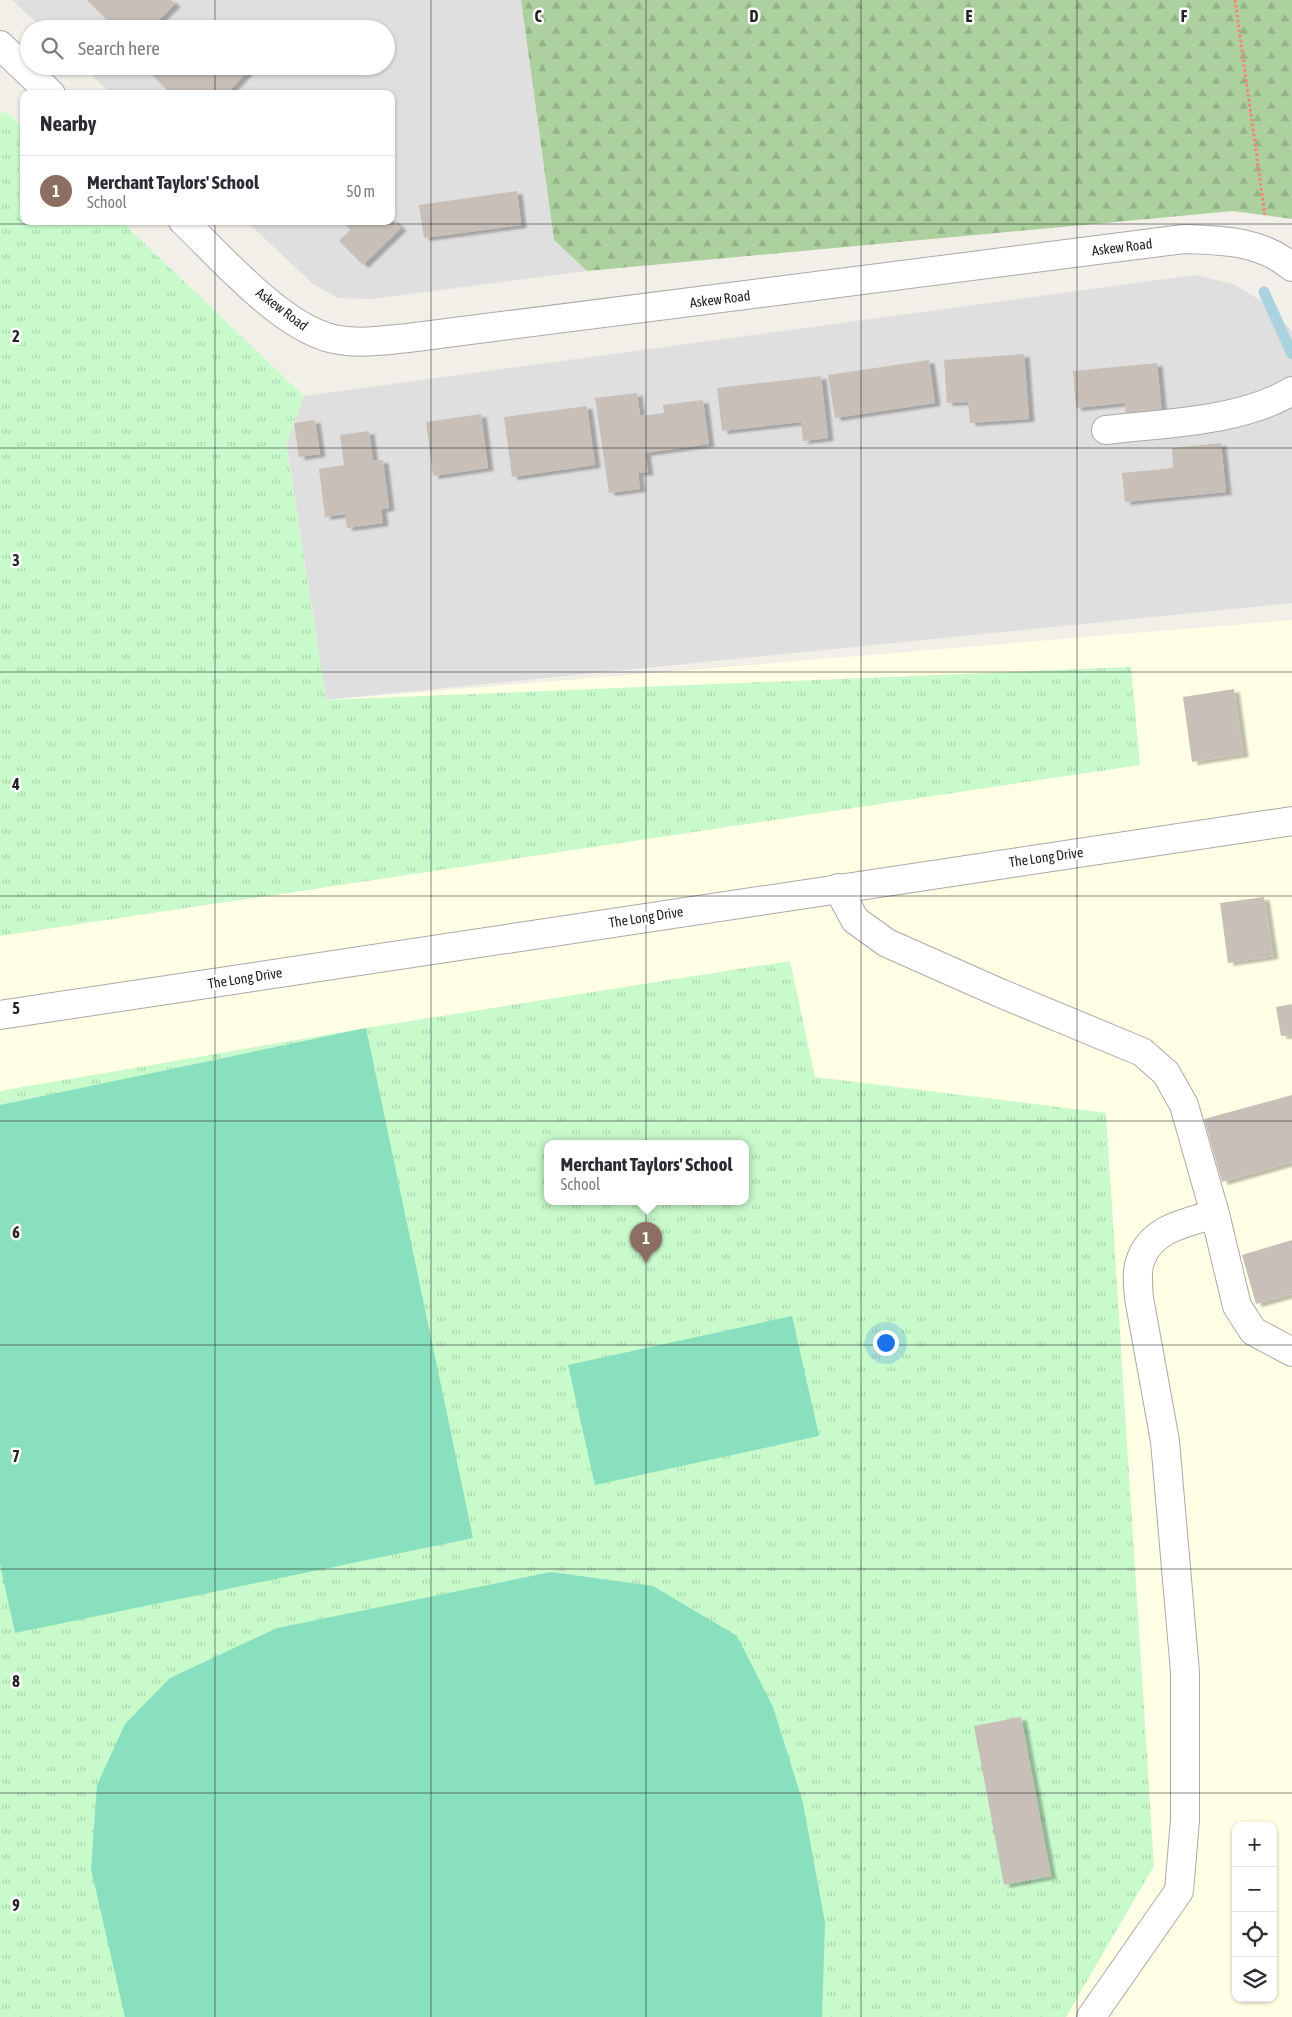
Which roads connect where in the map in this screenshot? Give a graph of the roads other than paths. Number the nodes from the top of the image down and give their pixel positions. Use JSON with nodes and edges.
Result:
{"nodes":[{"id":1,"x":0,"y":45,"type":"edge"},
{"id":2,"x":20,"y":65,"type":"edge"},
{"id":3,"x":31,"y":75,"type":"edge"},
{"id":4,"x":46,"y":90,"type":"edge"},
{"id":5,"x":187,"y":225,"type":"edge"},
{"id":6,"x":1281,"y":260,"type":"edge"},
{"id":7,"x":1292,"y":391,"type":"edge"},
{"id":8,"x":1106,"y":430,"type":"dead end"},
{"id":9,"x":1292,"y":821,"type":"edge"},
{"id":10,"x":838,"y":888,"type":"junction"},
{"id":11,"x":0,"y":1015,"type":"edge"},
{"id":12,"x":1215,"y":1214,"type":"junction"},
{"id":13,"x":1292,"y":1352,"type":"edge"},
{"id":14,"x":1091,"y":2017,"type":"edge"}],
"edges":[{"from":1,"to":2,"type":"street"},
{"from":3,"to":4,"type":"street"},
{"from":5,"to":6,"type":"street","name":"Askew Road"},
{"from":7,"to":8,"type":"street"},
{"from":9,"to":10,"type":"street","name":"The Long Drive"},
{"from":10,"to":11,"type":"street","name":"The Long Drive"},
{"from":10,"to":12,"type":"street"},
{"from":12,"to":13,"type":"street"},
{"from":12,"to":14,"type":"street"}]}
